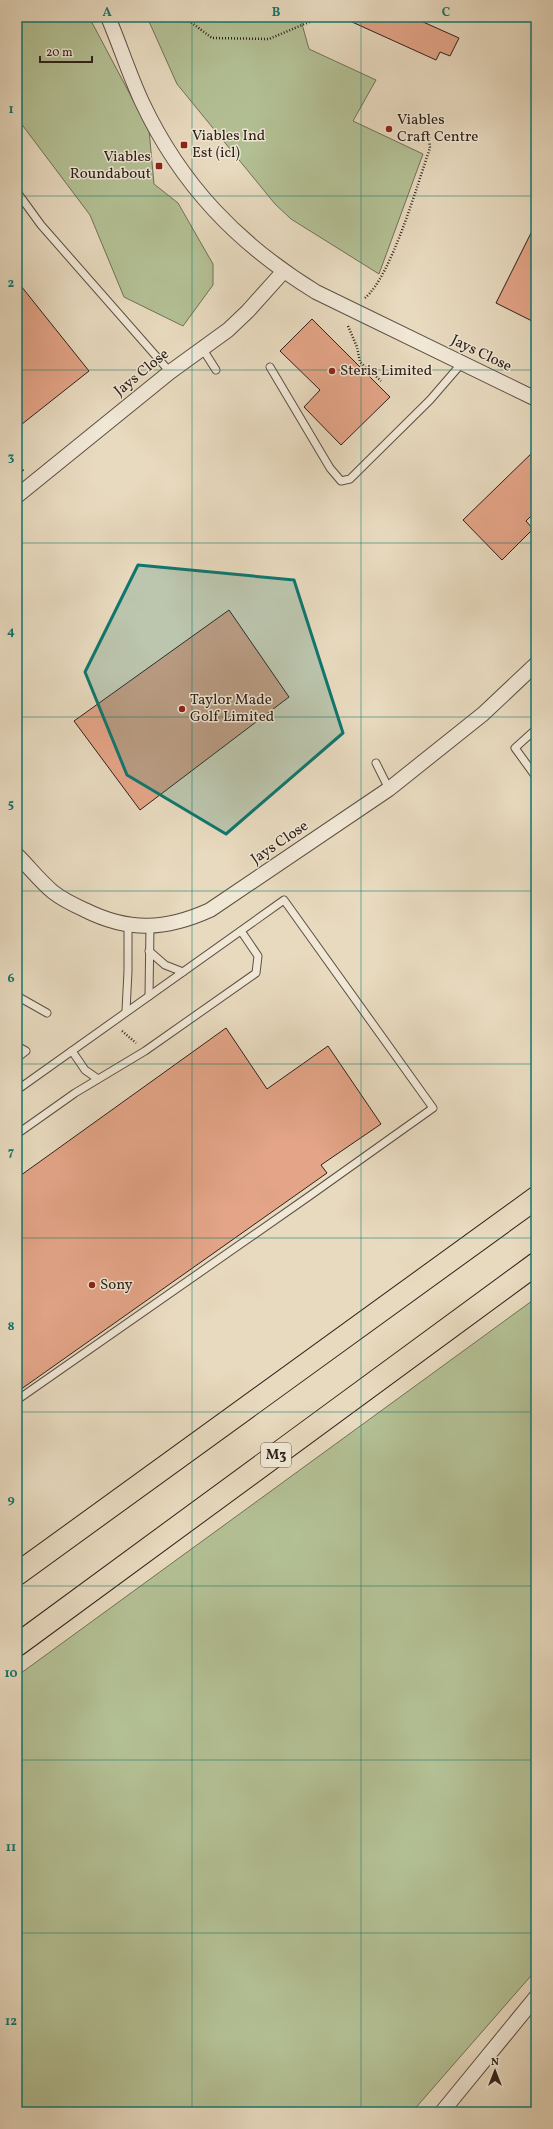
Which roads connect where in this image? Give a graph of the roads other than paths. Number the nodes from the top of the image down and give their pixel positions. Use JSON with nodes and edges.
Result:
{"nodes":[{"id":1,"x":108,"y":17,"type":"edge"},
{"id":2,"x":17,"y":192,"type":"edge"},
{"id":3,"x":283,"y":272,"type":"junction"},
{"id":4,"x":202,"y":348,"type":"junction"},
{"id":5,"x":462,"y":363,"type":"junction"},
{"id":6,"x":270,"y":367,"type":"dead end"},
{"id":7,"x":216,"y":370,"type":"dead end"},
{"id":8,"x":170,"y":372,"type":"junction"},
{"id":9,"x":536,"y":399,"type":"edge"},
{"id":10,"x":17,"y":496,"type":"edge"},
{"id":11,"x":536,"y":664,"type":"edge"},
{"id":12,"x":536,"y":729,"type":"edge"},
{"id":13,"x":376,"y":763,"type":"dead end"},
{"id":14,"x":536,"y":777,"type":"edge"},
{"id":15,"x":389,"y":790,"type":"junction"},
{"id":16,"x":17,"y":855,"type":"edge"},
{"id":17,"x":128,"y":925,"type":"junction"},
{"id":18,"x":150,"y":926,"type":"junction"},
{"id":19,"x":241,"y":931,"type":"junction"},
{"id":20,"x":149,"y":951,"type":"junction"},
{"id":21,"x":183,"y":972,"type":"junction"},
{"id":22,"x":17,"y":996,"type":"edge"},
{"id":23,"x":149,"y":996,"type":"junction"},
{"id":24,"x":126,"y":1011,"type":"junction"},
{"id":25,"x":47,"y":1013,"type":"dead end"},
{"id":26,"x":17,"y":1046,"type":"edge"},
{"id":27,"x":72,"y":1051,"type":"junction"},
{"id":28,"x":17,"y":1058,"type":"edge"},
{"id":29,"x":98,"y":1079,"type":"junction"},
{"id":30,"x":17,"y":1090,"type":"edge"},
{"id":31,"x":17,"y":1134,"type":"edge"},
{"id":32,"x":536,"y":1198,"type":"edge"},
{"id":33,"x":536,"y":1264,"type":"edge"},
{"id":34,"x":17,"y":1400,"type":"edge"},
{"id":35,"x":17,"y":1574,"type":"edge"},
{"id":36,"x":17,"y":1645,"type":"edge"},
{"id":37,"x":536,"y":1997,"type":"edge"},
{"id":38,"x":442,"y":2112,"type":"edge"}],
"edges":[{"from":1,"to":3,"type":"street","name":"Jays Close"},
{"from":2,"to":8,"type":"lane"},
{"from":3,"to":4,"type":"street","name":"Jays Close"},
{"from":3,"to":5,"type":"street","name":"Jays Close"},
{"from":4,"to":7,"type":"lane"},
{"from":4,"to":8,"type":"street","name":"Jays Close"},
{"from":5,"to":6,"type":"lane"},
{"from":5,"to":9,"type":"street","name":"Jays Close"},
{"from":8,"to":10,"type":"street","name":"Jays Close"},
{"from":11,"to":15,"type":"street","name":"Jays Close"},
{"from":12,"to":14,"type":"lane"},
{"from":13,"to":15,"type":"lane"},
{"from":15,"to":18,"type":"street","name":"Jays Close"},
{"from":16,"to":17,"type":"street","name":"Jays Close"},
{"from":17,"to":18,"type":"street","name":"Jays Close"},
{"from":17,"to":24,"type":"lane"},
{"from":18,"to":20,"type":"lane"},
{"from":19,"to":21,"type":"lane"},
{"from":19,"to":29,"type":"lane"},
{"from":19,"to":34,"type":"lane"},
{"from":20,"to":21,"type":"lane"},
{"from":20,"to":23,"type":"lane"},
{"from":21,"to":23,"type":"lane"},
{"from":22,"to":25,"type":"lane"},
{"from":23,"to":24,"type":"lane"},
{"from":24,"to":27,"type":"lane"},
{"from":26,"to":28,"type":"lane"},
{"from":27,"to":29,"type":"lane"},
{"from":27,"to":30,"type":"lane"},
{"from":29,"to":31,"type":"lane"},
{"from":32,"to":35,"type":"highway"},
{"from":33,"to":36,"type":"highway","number":"M3"},
{"from":37,"to":38,"type":"street"}]}
